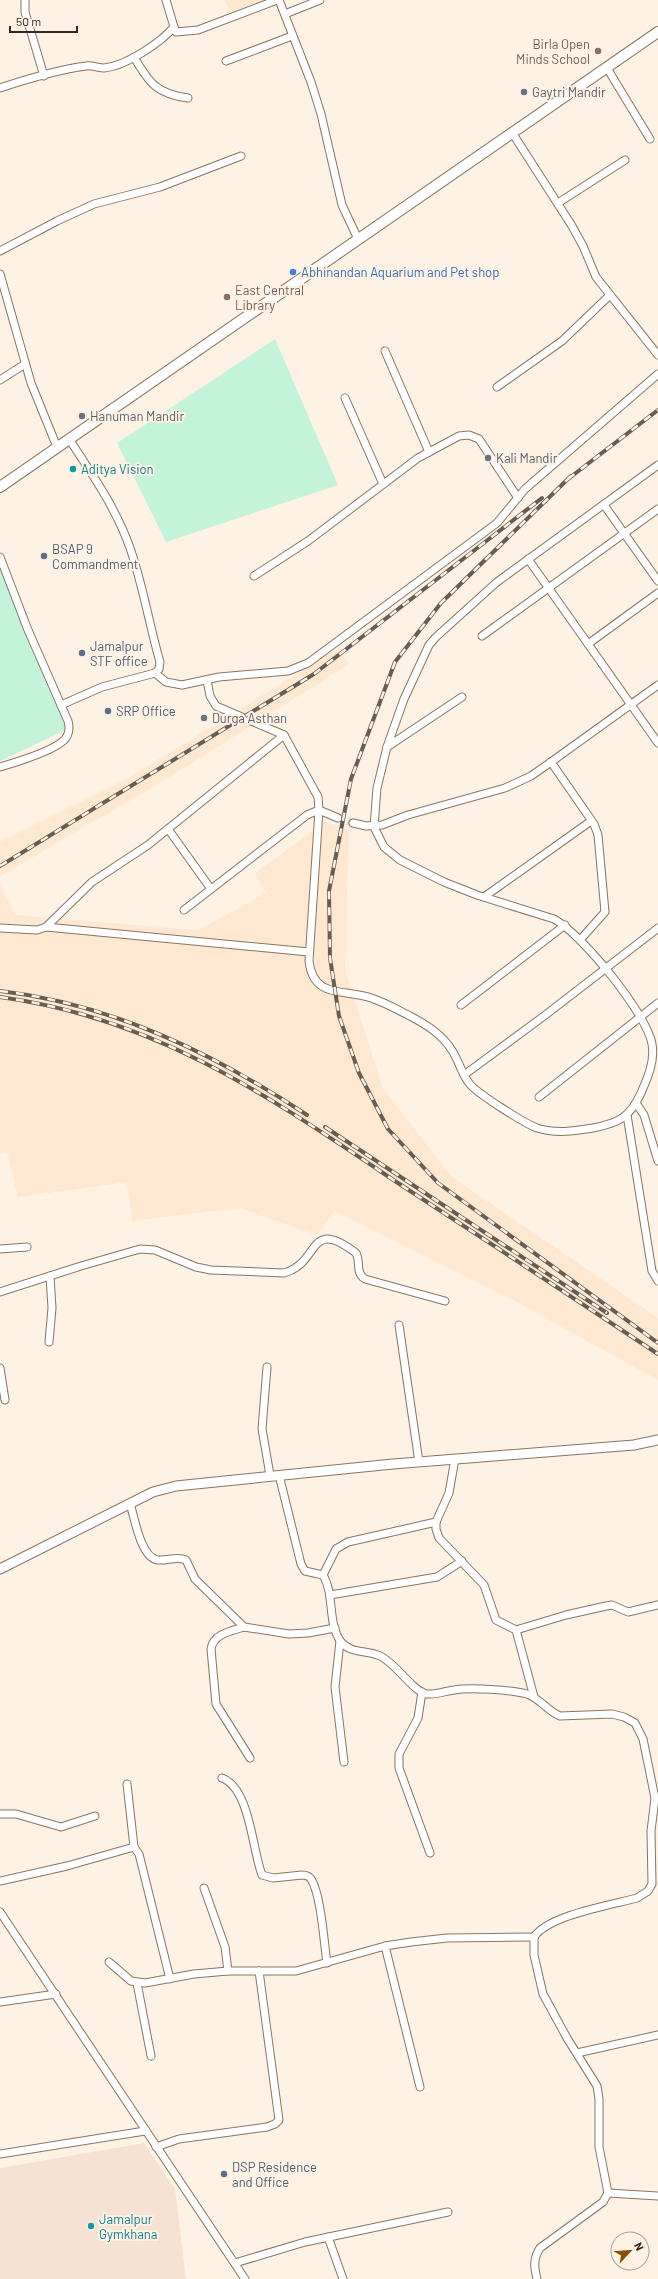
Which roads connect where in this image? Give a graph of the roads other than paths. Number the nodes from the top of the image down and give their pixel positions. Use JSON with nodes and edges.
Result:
{"nodes":[{"id":1,"x":25,"y":0,"type":"edge"},
{"id":2,"x":166,"y":0,"type":"edge"},
{"id":3,"x":278,"y":0,"type":"edge"},
{"id":4,"x":319,"y":0,"type":"edge"},
{"id":5,"x":285,"y":14,"type":"junction"},
{"id":6,"x":174,"y":27,"type":"junction"},
{"id":7,"x":657,"y":35,"type":"edge"},
{"id":8,"x":292,"y":36,"type":"junction"},
{"id":9,"x":134,"y":57,"type":"junction"},
{"id":10,"x":226,"y":61,"type":"dead end"},
{"id":11,"x":607,"y":68,"type":"junction"},
{"id":12,"x":44,"y":76,"type":"junction"},
{"id":13,"x":0,"y":88,"type":"edge"},
{"id":14,"x":188,"y":98,"type":"dead end"},
{"id":15,"x":512,"y":134,"type":"junction"},
{"id":16,"x":650,"y":139,"type":"dead end"},
{"id":17,"x":242,"y":156,"type":"dead end"},
{"id":18,"x":625,"y":160,"type":"dead end"},
{"id":19,"x":558,"y":203,"type":"junction"},
{"id":20,"x":358,"y":239,"type":"junction"},
{"id":21,"x":0,"y":251,"type":"edge"},
{"id":22,"x":0,"y":274,"type":"edge"},
{"id":23,"x":610,"y":295,"type":"junction"},
{"id":24,"x":385,"y":351,"type":"dead end"},
{"id":25,"x":658,"y":355,"type":"edge"},
{"id":26,"x":25,"y":364,"type":"junction"},
{"id":27,"x":658,"y":374,"type":"edge"},
{"id":28,"x":0,"y":380,"type":"edge"},
{"id":29,"x":497,"y":386,"type":"dead end"},
{"id":30,"x":345,"y":398,"type":"dead end"},
{"id":31,"x":69,"y":439,"type":"junction"},
{"id":32,"x":57,"y":447,"type":"junction"},
{"id":33,"x":429,"y":452,"type":"junction"},
{"id":34,"x":658,"y":465,"type":"edge"},
{"id":35,"x":383,"y":484,"type":"junction"},
{"id":36,"x":0,"y":487,"type":"edge"},
{"id":37,"x":518,"y":498,"type":"junction"},
{"id":38,"x":604,"y":505,"type":"junction"},
{"id":39,"x":658,"y":509,"type":"edge"},
{"id":40,"x":625,"y":534,"type":"junction"},
{"id":41,"x":0,"y":557,"type":"edge"},
{"id":42,"x":528,"y":559,"type":"junction"},
{"id":43,"x":254,"y":576,"type":"dead end"},
{"id":44,"x":658,"y":581,"type":"edge"},
{"id":45,"x":549,"y":588,"type":"junction"},
{"id":46,"x":658,"y":593,"type":"edge"},
{"id":47,"x":482,"y":636,"type":"dead end"},
{"id":48,"x":588,"y":644,"type":"junction"},
{"id":49,"x":156,"y":673,"type":"junction"},
{"id":50,"x":207,"y":680,"type":"junction"},
{"id":51,"x":658,"y":685,"type":"edge"},
{"id":52,"x":462,"y":696,"type":"dead end"},
{"id":53,"x":61,"y":705,"type":"junction"},
{"id":54,"x":631,"y":706,"type":"junction"},
{"id":55,"x":284,"y":735,"type":"junction"},
{"id":56,"x":658,"y":743,"type":"edge"},
{"id":57,"x":387,"y":747,"type":"junction"},
{"id":58,"x":551,"y":762,"type":"junction"},
{"id":59,"x":0,"y":767,"type":"edge"},
{"id":60,"x":319,"y":810,"type":"junction"},
{"id":61,"x":338,"y":818,"type":"tunnel mouth"},
{"id":62,"x":591,"y":821,"type":"junction"},
{"id":63,"x":353,"y":823,"type":"tunnel mouth"},
{"id":64,"x":374,"y":827,"type":"junction"},
{"id":65,"x":168,"y":829,"type":"junction"},
{"id":66,"x":211,"y":889,"type":"junction"},
{"id":67,"x":484,"y":897,"type":"junction"},
{"id":68,"x":184,"y":910,"type":"dead end"},
{"id":69,"x":565,"y":925,"type":"junction"},
{"id":70,"x":46,"y":927,"type":"junction"},
{"id":71,"x":0,"y":928,"type":"edge"},
{"id":72,"x":658,"y":928,"type":"edge"},
{"id":73,"x":580,"y":940,"type":"junction"},
{"id":74,"x":309,"y":952,"type":"junction"},
{"id":75,"x":605,"y":969,"type":"junction"},
{"id":76,"x":658,"y":1003,"type":"edge"},
{"id":77,"x":461,"y":1005,"type":"dead end"},
{"id":78,"x":640,"y":1017,"type":"junction"},
{"id":79,"x":464,"y":1075,"type":"junction"},
{"id":80,"x":539,"y":1097,"type":"dead end"},
{"id":81,"x":636,"y":1103,"type":"junction"},
{"id":82,"x":627,"y":1115,"type":"junction"},
{"id":83,"x":658,"y":1161,"type":"edge"},
{"id":84,"x":27,"y":1246,"type":"dead end"},
{"id":85,"x":0,"y":1249,"type":"edge"},
{"id":86,"x":50,"y":1276,"type":"junction"},
{"id":87,"x":658,"y":1281,"type":"edge"},
{"id":88,"x":0,"y":1292,"type":"edge"},
{"id":89,"x":446,"y":1301,"type":"dead end"},
{"id":90,"x":399,"y":1326,"type":"dead end"},
{"id":91,"x":50,"y":1342,"type":"dead end"},
{"id":92,"x":267,"y":1366,"type":"dead end"},
{"id":93,"x":0,"y":1368,"type":"edge"},
{"id":94,"x":5,"y":1400,"type":"dead end"},
{"id":95,"x":658,"y":1440,"type":"edge"},
{"id":96,"x":455,"y":1459,"type":"junction"},
{"id":97,"x":419,"y":1462,"type":"junction"},
{"id":98,"x":275,"y":1475,"type":"junction"},
{"id":99,"x":130,"y":1503,"type":"junction"},
{"id":100,"x":436,"y":1522,"type":"junction"},
{"id":101,"x":462,"y":1561,"type":"junction"},
{"id":102,"x":0,"y":1569,"type":"edge"},
{"id":103,"x":322,"y":1575,"type":"junction"},
{"id":104,"x":330,"y":1595,"type":"junction"},
{"id":105,"x":658,"y":1605,"type":"edge"},
{"id":106,"x":244,"y":1627,"type":"junction"},
{"id":107,"x":335,"y":1628,"type":"junction"},
{"id":108,"x":516,"y":1630,"type":"junction"},
{"id":109,"x":340,"y":1641,"type":"junction"},
{"id":110,"x":422,"y":1692,"type":"junction"},
{"id":111,"x":534,"y":1697,"type":"junction"},
{"id":112,"x":250,"y":1758,"type":"dead end"},
{"id":113,"x":344,"y":1762,"type":"dead end"},
{"id":114,"x":658,"y":1765,"type":"edge"},
{"id":115,"x":650,"y":1766,"type":"junction"},
{"id":116,"x":222,"y":1778,"type":"dead end"},
{"id":117,"x":127,"y":1784,"type":"dead end"},
{"id":118,"x":657,"y":1799,"type":"edge"},
{"id":119,"x":0,"y":1814,"type":"edge"},
{"id":120,"x":95,"y":1816,"type":"dead end"},
{"id":121,"x":134,"y":1847,"type":"junction"},
{"id":122,"x":430,"y":1853,"type":"dead end"},
{"id":123,"x":0,"y":1881,"type":"edge"},
{"id":124,"x":204,"y":1888,"type":"dead end"},
{"id":125,"x":1,"y":1916,"type":"edge"},
{"id":126,"x":534,"y":1937,"type":"junction"},
{"id":127,"x":385,"y":1946,"type":"junction"},
{"id":128,"x":110,"y":1962,"type":"dead end"},
{"id":129,"x":327,"y":1963,"type":"junction"},
{"id":130,"x":228,"y":1971,"type":"junction"},
{"id":131,"x":259,"y":1971,"type":"junction"},
{"id":132,"x":170,"y":1979,"type":"junction"},
{"id":133,"x":137,"y":1983,"type":"junction"},
{"id":134,"x":56,"y":1994,"type":"junction"},
{"id":135,"x":0,"y":2002,"type":"edge"},
{"id":136,"x":658,"y":2035,"type":"edge"},
{"id":137,"x":577,"y":2053,"type":"junction"},
{"id":138,"x":151,"y":2056,"type":"dead end"},
{"id":139,"x":420,"y":2087,"type":"dead end"},
{"id":140,"x":145,"y":2131,"type":"junction"},
{"id":141,"x":156,"y":2148,"type":"junction"},
{"id":142,"x":0,"y":2154,"type":"edge"},
{"id":143,"x":608,"y":2193,"type":"junction"},
{"id":144,"x":658,"y":2196,"type":"edge"},
{"id":145,"x":448,"y":2212,"type":"dead end"},
{"id":146,"x":328,"y":2237,"type":"junction"},
{"id":147,"x":235,"y":2263,"type":"junction"},
{"id":148,"x":245,"y":2279,"type":"edge"},
{"id":149,"x":343,"y":2279,"type":"edge"},
{"id":150,"x":537,"y":2279,"type":"edge"}],
"edges":[{"from":1,"to":12,"type":"street"},
{"from":2,"to":6,"type":"street"},
{"from":3,"to":5,"type":"street"},
{"from":3,"to":6,"type":"street"},
{"from":4,"to":5,"type":"street"},
{"from":5,"to":8,"type":"street"},
{"from":6,"to":9,"type":"street"},
{"from":7,"to":11,"type":"main road"},
{"from":8,"to":10,"type":"street"},
{"from":8,"to":20,"type":"street"},
{"from":9,"to":12,"type":"street"},
{"from":9,"to":14,"type":"street"},
{"from":11,"to":15,"type":"main road"},
{"from":11,"to":16,"type":"street"},
{"from":12,"to":13,"type":"street"},
{"from":15,"to":19,"type":"street"},
{"from":15,"to":20,"type":"main road"},
{"from":17,"to":21,"type":"street"},
{"from":18,"to":19,"type":"street"},
{"from":19,"to":23,"type":"street"},
{"from":20,"to":31,"type":"main road"},
{"from":22,"to":26,"type":"street"},
{"from":23,"to":25,"type":"street"},
{"from":23,"to":29,"type":"street"},
{"from":24,"to":33,"type":"street"},
{"from":26,"to":28,"type":"street"},
{"from":26,"to":32,"type":"street"},
{"from":27,"to":37,"type":"street"},
{"from":30,"to":35,"type":"street"},
{"from":31,"to":32,"type":"main road"},
{"from":31,"to":49,"type":"street"},
{"from":32,"to":36,"type":"main road"},
{"from":33,"to":35,"type":"street"},
{"from":33,"to":37,"type":"street"},
{"from":34,"to":38,"type":"street"},
{"from":35,"to":43,"type":"street"},
{"from":37,"to":50,"type":"street"},
{"from":38,"to":40,"type":"street"},
{"from":38,"to":42,"type":"street"},
{"from":39,"to":40,"type":"street"},
{"from":40,"to":44,"type":"street"},
{"from":40,"to":45,"type":"street"},
{"from":41,"to":53,"type":"street"},
{"from":42,"to":45,"type":"street"},
{"from":42,"to":57,"type":"street"},
{"from":45,"to":47,"type":"street"},
{"from":45,"to":48,"type":"street"},
{"from":46,"to":48,"type":"street"},
{"from":48,"to":54,"type":"street"},
{"from":49,"to":50,"type":"street"},
{"from":49,"to":53,"type":"street"},
{"from":50,"to":55,"type":"street"},
{"from":51,"to":54,"type":"street"},
{"from":52,"to":57,"type":"street"},
{"from":53,"to":59,"type":"street"},
{"from":54,"to":56,"type":"street"},
{"from":54,"to":58,"type":"street"},
{"from":55,"to":60,"type":"street"},
{"from":55,"to":65,"type":"street"},
{"from":57,"to":64,"type":"street"},
{"from":58,"to":62,"type":"street"},
{"from":58,"to":64,"type":"street"},
{"from":60,"to":61,"type":"street"},
{"from":60,"to":66,"type":"street"},
{"from":60,"to":74,"type":"street"},
{"from":62,"to":67,"type":"street"},
{"from":62,"to":73,"type":"street"},
{"from":63,"to":64,"type":"street"},
{"from":64,"to":67,"type":"street"},
{"from":65,"to":66,"type":"street"},
{"from":65,"to":70,"type":"street"},
{"from":66,"to":68,"type":"street"},
{"from":67,"to":69,"type":"street"},
{"from":69,"to":73,"type":"street"},
{"from":69,"to":77,"type":"street"},
{"from":70,"to":71,"type":"street"},
{"from":70,"to":74,"type":"street"},
{"from":72,"to":75,"type":"street"},
{"from":73,"to":75,"type":"street"},
{"from":74,"to":79,"type":"street"},
{"from":75,"to":78,"type":"street"},
{"from":75,"to":79,"type":"street"},
{"from":76,"to":78,"type":"street"},
{"from":78,"to":80,"type":"street"},
{"from":78,"to":81,"type":"street"},
{"from":79,"to":82,"type":"street"},
{"from":81,"to":82,"type":"street"},
{"from":81,"to":83,"type":"street"},
{"from":82,"to":87,"type":"street"},
{"from":84,"to":85,"type":"street"},
{"from":86,"to":88,"type":"street"},
{"from":86,"to":89,"type":"street"},
{"from":86,"to":91,"type":"street"},
{"from":90,"to":97,"type":"street"},
{"from":92,"to":98,"type":"street"},
{"from":93,"to":94,"type":"street"},
{"from":95,"to":96,"type":"street"},
{"from":96,"to":97,"type":"street"},
{"from":96,"to":100,"type":"street"},
{"from":97,"to":98,"type":"street"},
{"from":98,"to":99,"type":"street"},
{"from":98,"to":103,"type":"street"},
{"from":99,"to":102,"type":"street"},
{"from":99,"to":106,"type":"street"},
{"from":100,"to":101,"type":"street"},
{"from":100,"to":103,"type":"street"},
{"from":101,"to":104,"type":"street"},
{"from":101,"to":108,"type":"street"},
{"from":103,"to":104,"type":"street"},
{"from":104,"to":107,"type":"street"},
{"from":105,"to":108,"type":"street"},
{"from":106,"to":107,"type":"street"},
{"from":106,"to":112,"type":"street"},
{"from":107,"to":109,"type":"street"},
{"from":108,"to":111,"type":"street"},
{"from":109,"to":110,"type":"street"},
{"from":109,"to":113,"type":"street"},
{"from":110,"to":111,"type":"street"},
{"from":110,"to":122,"type":"street"},
{"from":111,"to":115,"type":"street"},
{"from":114,"to":115,"type":"street"},
{"from":115,"to":118,"type":"street"},
{"from":116,"to":129,"type":"street"},
{"from":117,"to":121,"type":"street"},
{"from":118,"to":126,"type":"street"},
{"from":119,"to":120,"type":"street"},
{"from":121,"to":123,"type":"street"},
{"from":121,"to":132,"type":"street"},
{"from":124,"to":130,"type":"street"},
{"from":125,"to":134,"type":"street"},
{"from":126,"to":127,"type":"street"},
{"from":126,"to":137,"type":"street"},
{"from":127,"to":129,"type":"street"},
{"from":127,"to":139,"type":"street"},
{"from":128,"to":133,"type":"street"},
{"from":129,"to":131,"type":"street"},
{"from":130,"to":131,"type":"street"},
{"from":130,"to":132,"type":"street"},
{"from":131,"to":141,"type":"street"},
{"from":132,"to":133,"type":"street"},
{"from":133,"to":138,"type":"street"},
{"from":134,"to":135,"type":"street"},
{"from":134,"to":140,"type":"street"},
{"from":136,"to":137,"type":"street"},
{"from":137,"to":143,"type":"street"},
{"from":140,"to":141,"type":"street"},
{"from":140,"to":142,"type":"street"},
{"from":141,"to":147,"type":"street"},
{"from":143,"to":144,"type":"street"},
{"from":143,"to":150,"type":"street"},
{"from":145,"to":146,"type":"street"},
{"from":146,"to":147,"type":"street"},
{"from":146,"to":149,"type":"street"},
{"from":147,"to":148,"type":"street"}]}
